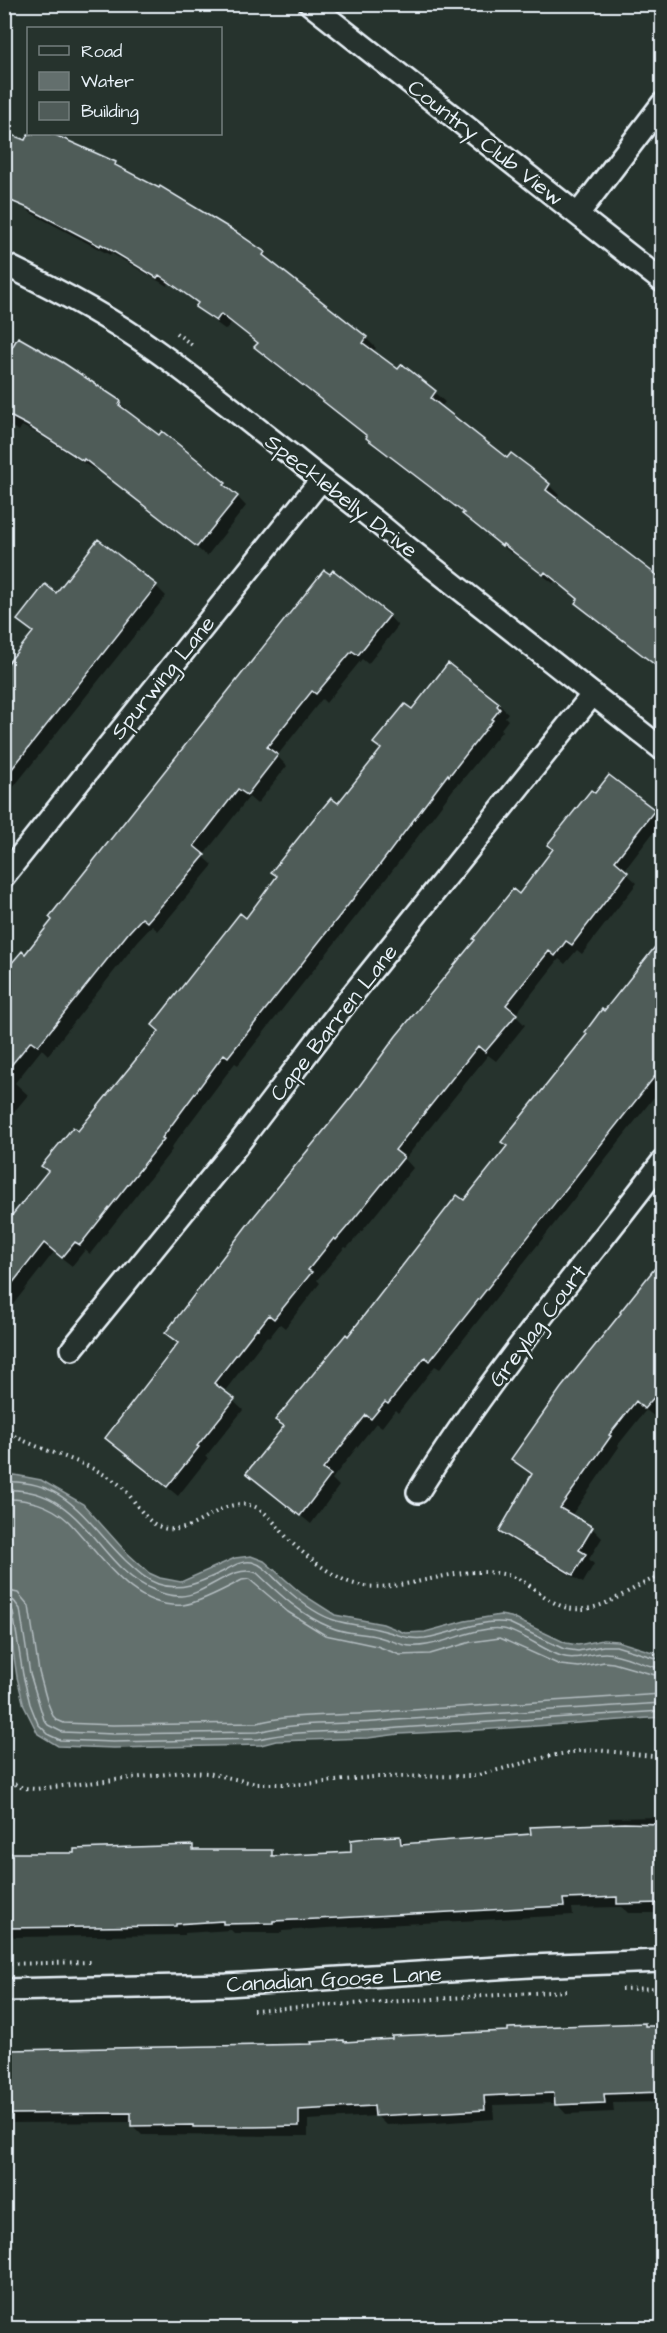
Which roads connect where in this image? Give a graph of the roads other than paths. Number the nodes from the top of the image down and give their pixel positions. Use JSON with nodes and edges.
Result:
{"nodes":[{"id":1,"x":322,"y":8,"type":"edge"},
{"id":2,"x":663,"y":104,"type":"edge"},
{"id":3,"x":578,"y":214,"type":"junction"},
{"id":4,"x":4,"y":264,"type":"edge"},
{"id":5,"x":663,"y":281,"type":"edge"},
{"id":6,"x":321,"y":480,"type":"junction"},
{"id":7,"x":593,"y":694,"type":"junction"},
{"id":8,"x":663,"y":749,"type":"edge"},
{"id":9,"x":4,"y":876,"type":"edge"},
{"id":10,"x":663,"y":1162,"type":"edge"},
{"id":11,"x":72,"y":1349,"type":"dead end"},
{"id":12,"x":418,"y":1492,"type":"dead end"},
{"id":13,"x":663,"y":1961,"type":"edge"},
{"id":14,"x":4,"y":1990,"type":"edge"}],
"edges":[{"from":1,"to":3,"type":"street","name":"Country Club View"},
{"from":2,"to":3,"type":"street"},
{"from":3,"to":5,"type":"street","name":"Country Club View"},
{"from":4,"to":6,"type":"street","name":"Specklebelly Drive"},
{"from":6,"to":7,"type":"street","name":"Specklebelly Drive"},
{"from":6,"to":9,"type":"street","name":"Spurwing Lane"},
{"from":7,"to":8,"type":"street","name":"Specklebelly Drive"},
{"from":7,"to":11,"type":"street","name":"Cape Barren Lane"},
{"from":10,"to":12,"type":"street","name":"Greylag Court"},
{"from":13,"to":14,"type":"street","name":"Canadian Goose Lane"}]}
